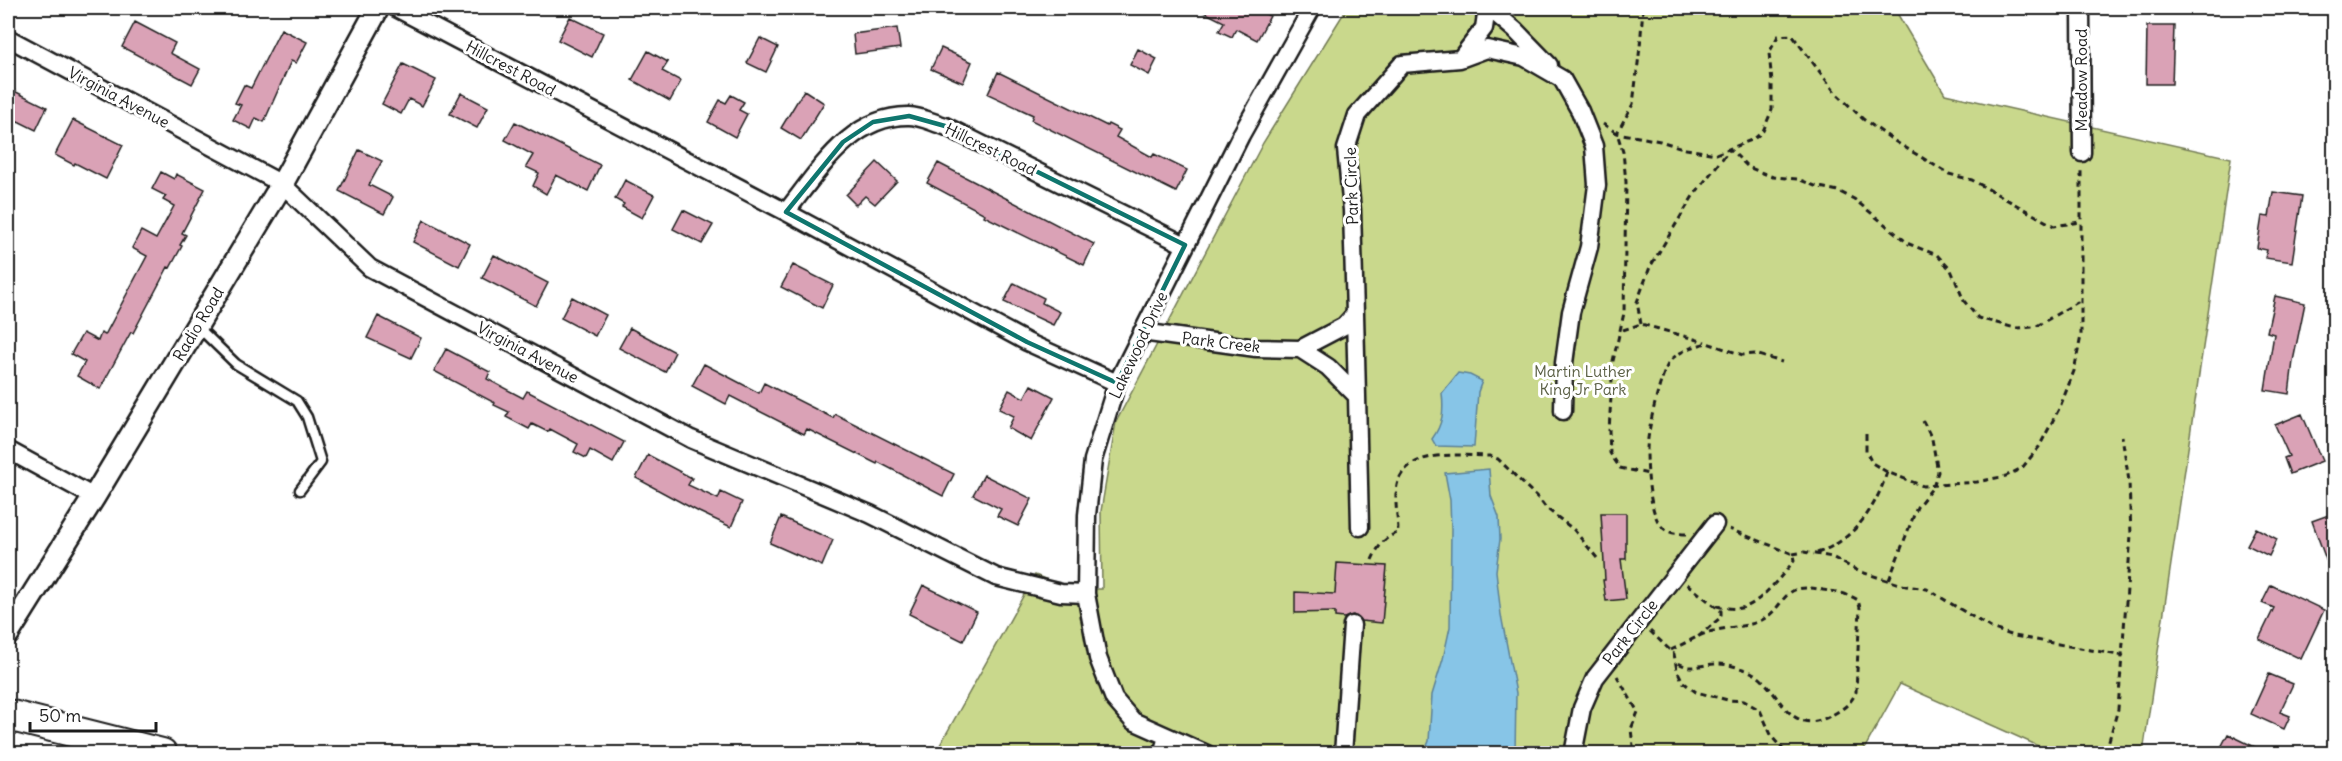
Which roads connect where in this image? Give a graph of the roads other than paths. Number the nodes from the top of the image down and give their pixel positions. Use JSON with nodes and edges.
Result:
{"nodes":[{"id":1,"x":378,"y":8,"type":"edge"},
{"id":2,"x":396,"y":8,"type":"edge"},
{"id":3,"x":1311,"y":8,"type":"edge"},
{"id":4,"x":1488,"y":8,"type":"edge"},
{"id":5,"x":2081,"y":8,"type":"edge"},
{"id":6,"x":8,"y":38,"type":"edge"},
{"id":7,"x":1460,"y":59,"type":"junction"},
{"id":8,"x":1562,"y":79,"type":"junction"},
{"id":9,"x":2082,"y":153,"type":"road end"},
{"id":10,"x":282,"y":184,"type":"junction"},
{"id":11,"x":786,"y":212,"type":"junction"},
{"id":12,"x":1185,"y":245,"type":"junction"},
{"id":13,"x":1355,"y":314,"type":"junction"},
{"id":14,"x":196,"y":326,"type":"junction"},
{"id":15,"x":1142,"y":332,"type":"junction"},
{"id":16,"x":1300,"y":349,"type":"junction"},
{"id":17,"x":1117,"y":383,"type":"junction"},
{"id":18,"x":1357,"y":396,"type":"junction"},
{"id":19,"x":1563,"y":411,"type":"dead end"},
{"id":20,"x":8,"y":450,"type":"edge"},
{"id":21,"x":300,"y":490,"type":"dead end"},
{"id":22,"x":93,"y":497,"type":"junction"},
{"id":23,"x":1715,"y":525,"type":"road end"},
{"id":24,"x":1360,"y":527,"type":"dead end"},
{"id":25,"x":1086,"y":594,"type":"junction"},
{"id":26,"x":1352,"y":626,"type":"dead end"},
{"id":27,"x":8,"y":634,"type":"edge"},
{"id":28,"x":8,"y":715,"type":"edge"},
{"id":29,"x":1165,"y":745,"type":"edge"},
{"id":30,"x":162,"y":753,"type":"edge"},
{"id":31,"x":1207,"y":753,"type":"edge"},
{"id":32,"x":1343,"y":753,"type":"edge"},
{"id":33,"x":1573,"y":753,"type":"edge"}],
"edges":[{"from":1,"to":10,"type":"street","name":"Radio Road"},
{"from":2,"to":11,"type":"street","name":"Hillcrest Road"},
{"from":3,"to":12,"type":"street","name":"Lakewood Drive"},
{"from":4,"to":7,"type":"street"},
{"from":4,"to":8,"type":"street"},
{"from":5,"to":9,"type":"street","name":"Meadow Road"},
{"from":6,"to":10,"type":"street","name":"Virginia Avenue"},
{"from":7,"to":8,"type":"street","name":"Park Circle"},
{"from":7,"to":13,"type":"street","name":"Park Circle"},
{"from":8,"to":19,"type":"street"},
{"from":10,"to":14,"type":"street","name":"Radio Road"},
{"from":10,"to":25,"type":"street","name":"Virginia Avenue"},
{"from":11,"to":12,"type":"street","name":"Hillcrest Road"},
{"from":11,"to":17,"type":"street","name":"Hillcrest Road"},
{"from":12,"to":15,"type":"street","name":"Lakewood Drive"},
{"from":13,"to":16,"type":"street"},
{"from":13,"to":18,"type":"street"},
{"from":14,"to":21,"type":"lane"},
{"from":14,"to":22,"type":"street","name":"Radio Road"},
{"from":15,"to":16,"type":"street","name":"Park Creek"},
{"from":15,"to":17,"type":"street","name":"Lakewood Drive"},
{"from":16,"to":18,"type":"street"},
{"from":17,"to":25,"type":"street","name":"Lakewood Drive"},
{"from":18,"to":24,"type":"street"},
{"from":20,"to":22,"type":"street"},
{"from":22,"to":27,"type":"street","name":"Radio Road"},
{"from":23,"to":33,"type":"street","name":"Park Circle"},
{"from":25,"to":29,"type":"street","name":"Lakewood Drive"},
{"from":26,"to":32,"type":"street"},
{"from":28,"to":30,"type":"highway"},
{"from":29,"to":31,"type":"street"}]}
